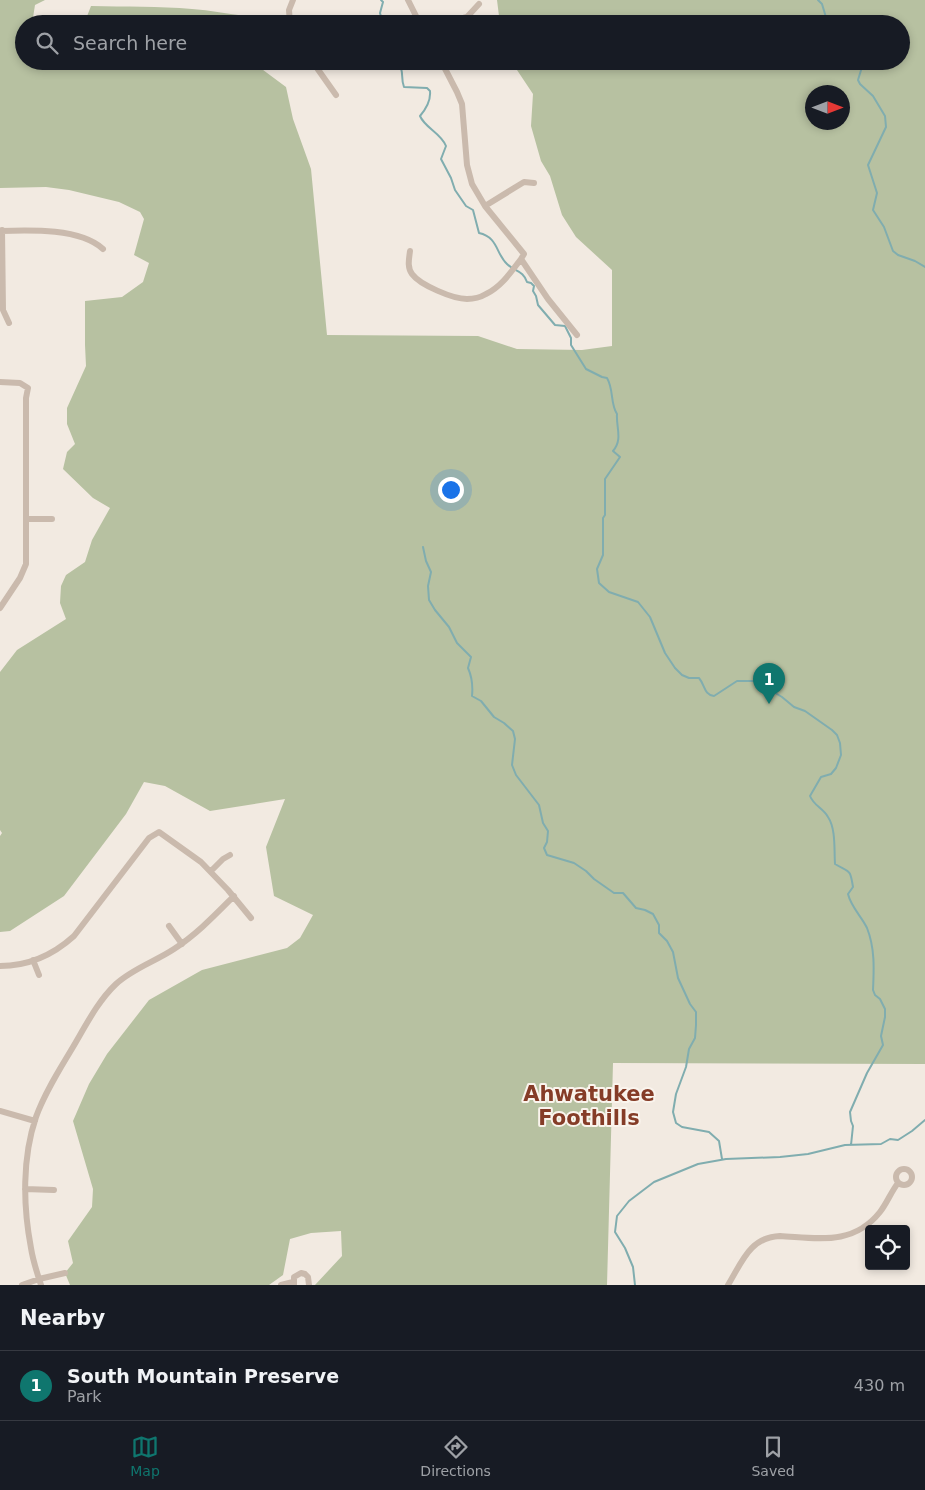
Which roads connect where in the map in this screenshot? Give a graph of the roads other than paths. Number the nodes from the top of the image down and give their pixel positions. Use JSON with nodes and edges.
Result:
{"nodes":[{"id":1,"x":294,"y":0,"type":"edge"},
{"id":2,"x":408,"y":0,"type":"edge"},
{"id":3,"x":479,"y":4,"type":"dead end"},
{"id":4,"x":289,"y":15,"type":"edge"},
{"id":5,"x":416,"y":15,"type":"edge"},
{"id":6,"x":469,"y":15,"type":"edge"},
{"id":7,"x":318,"y":70,"type":"edge"},
{"id":8,"x":446,"y":70,"type":"edge"},
{"id":9,"x":336,"y":95,"type":"dead end"},
{"id":10,"x":534,"y":183,"type":"dead end"},
{"id":11,"x":485,"y":206,"type":"junction"},
{"id":12,"x":1,"y":230,"type":"edge"},
{"id":13,"x":103,"y":249,"type":"dead end"},
{"id":14,"x":410,"y":251,"type":"dead end"},
{"id":15,"x":521,"y":259,"type":"junction"},
{"id":16,"x":9,"y":324,"type":"dead end"},
{"id":17,"x":578,"y":335,"type":"dead end"},
{"id":18,"x":0,"y":382,"type":"edge"},
{"id":19,"x":27,"y":519,"type":"junction"},
{"id":20,"x":52,"y":520,"type":"dead end"},
{"id":21,"x":0,"y":608,"type":"edge"},
{"id":22,"x":230,"y":855,"type":"dead end"},
{"id":23,"x":211,"y":871,"type":"junction"},
{"id":24,"x":234,"y":896,"type":"junction"},
{"id":25,"x":251,"y":918,"type":"dead end"},
{"id":26,"x":169,"y":926,"type":"dead end"},
{"id":27,"x":182,"y":944,"type":"junction"},
{"id":28,"x":33,"y":960,"type":"junction"},
{"id":29,"x":0,"y":966,"type":"edge"},
{"id":30,"x":39,"y":975,"type":"dead end"},
{"id":31,"x":0,"y":1111,"type":"edge"},
{"id":32,"x":35,"y":1120,"type":"junction"},
{"id":33,"x":898,"y":1183,"type":"dead end"},
{"id":34,"x":25,"y":1189,"type":"junction"},
{"id":35,"x":54,"y":1190,"type":"dead end"},
{"id":36,"x":64,"y":1272,"type":"dead end"},
{"id":37,"x":40,"y":1282,"type":"edge"},
{"id":38,"x":294,"y":1283,"type":"edge"},
{"id":39,"x":22,"y":1285,"type":"edge"},
{"id":40,"x":281,"y":1285,"type":"edge"},
{"id":41,"x":309,"y":1285,"type":"edge"},
{"id":42,"x":728,"y":1285,"type":"edge"}],
"edges":[{"from":1,"to":4,"type":"street"},
{"from":2,"to":5,"type":"street"},
{"from":3,"to":6,"type":"street"},
{"from":7,"to":9,"type":"street"},
{"from":8,"to":11,"type":"street"},
{"from":10,"to":11,"type":"street"},
{"from":11,"to":15,"type":"street"},
{"from":12,"to":13,"type":"street"},
{"from":12,"to":16,"type":"street"},
{"from":14,"to":15,"type":"street"},
{"from":15,"to":17,"type":"street"},
{"from":18,"to":19,"type":"street"},
{"from":19,"to":20,"type":"street"},
{"from":19,"to":21,"type":"street"},
{"from":22,"to":23,"type":"street"},
{"from":23,"to":24,"type":"street"},
{"from":23,"to":28,"type":"street"},
{"from":24,"to":25,"type":"street"},
{"from":24,"to":27,"type":"street"},
{"from":26,"to":27,"type":"street"},
{"from":27,"to":32,"type":"street"},
{"from":28,"to":29,"type":"street"},
{"from":28,"to":30,"type":"street"},
{"from":31,"to":32,"type":"street"},
{"from":32,"to":34,"type":"street"},
{"from":33,"to":42,"type":"street"},
{"from":34,"to":35,"type":"street"},
{"from":34,"to":37,"type":"street"},
{"from":36,"to":37,"type":"street"},
{"from":37,"to":39,"type":"street"},
{"from":38,"to":40,"type":"street"},
{"from":38,"to":41,"type":"street"}]}
